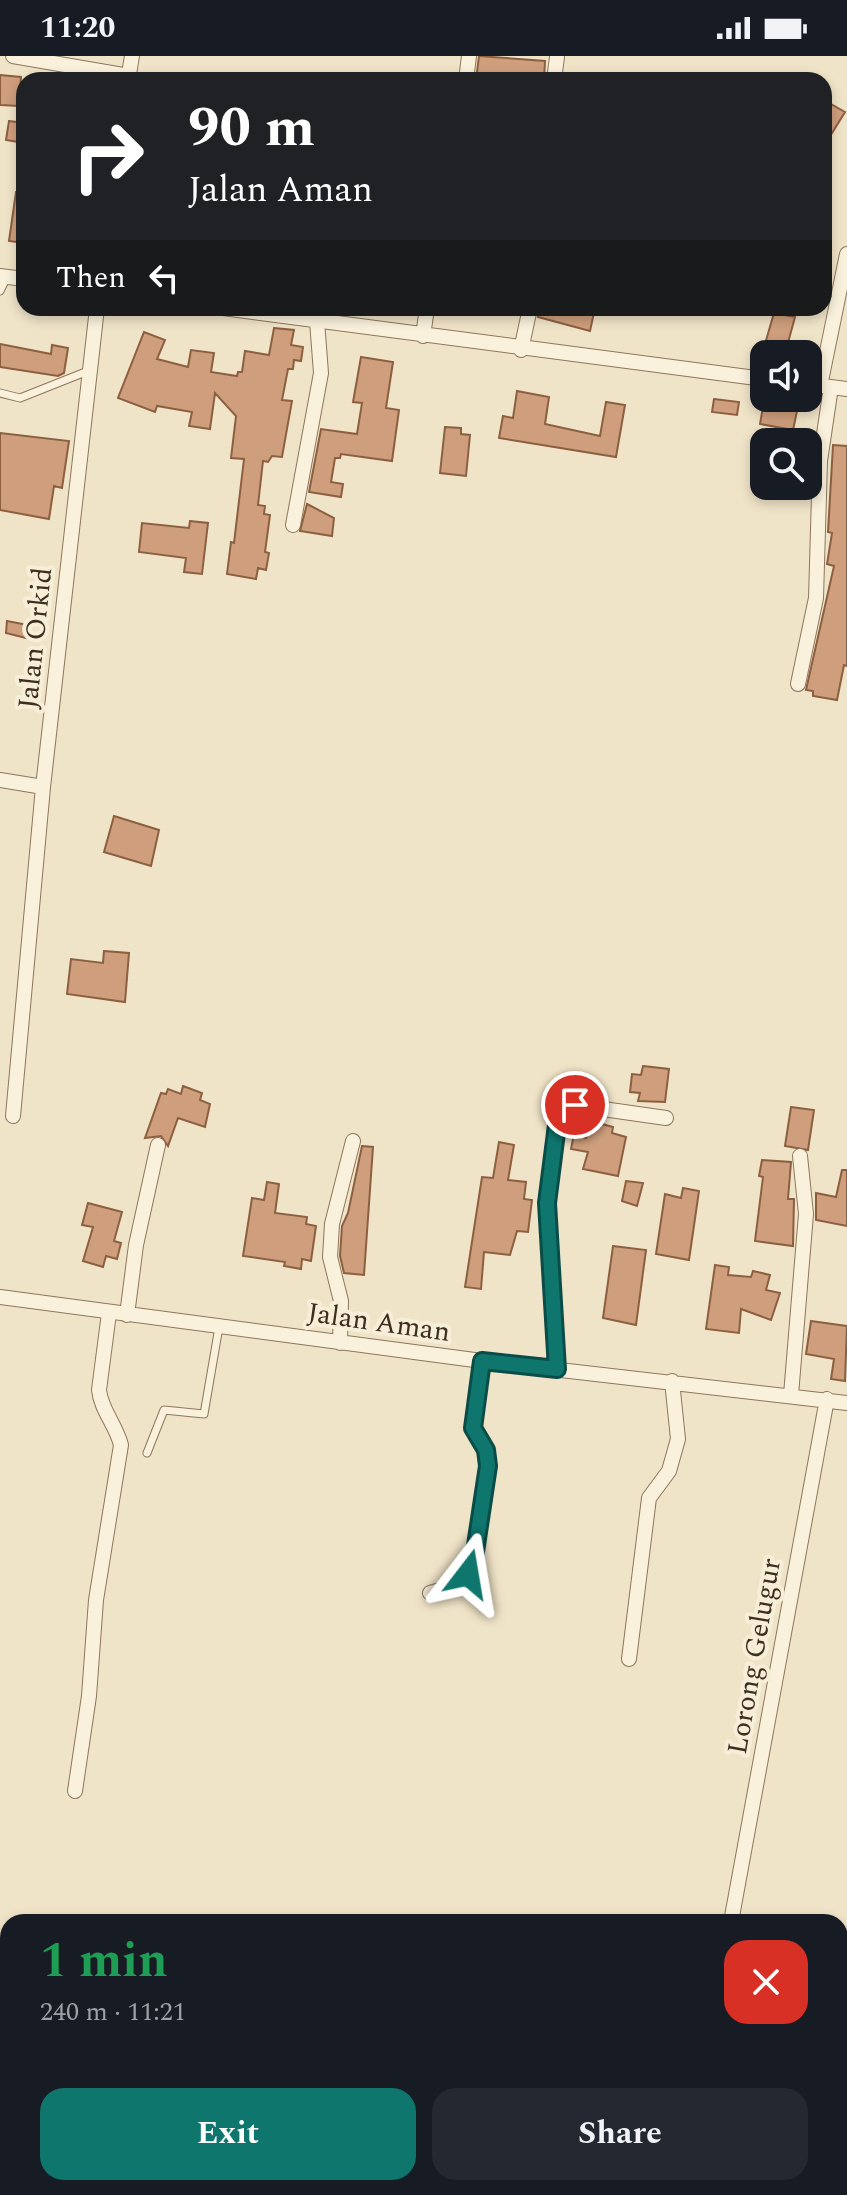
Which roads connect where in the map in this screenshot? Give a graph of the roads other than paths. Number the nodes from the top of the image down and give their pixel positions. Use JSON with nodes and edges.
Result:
{"nodes":[{"id":1,"x":13,"y":56,"type":"edge"},
{"id":2,"x":30,"y":57,"type":"edge"},
{"id":3,"x":100,"y":72,"type":"edge"},
{"id":4,"x":847,"y":254,"type":"edge"},
{"id":5,"x":4,"y":276,"type":"edge"},
{"id":6,"x":0,"y":291,"type":"edge"},
{"id":7,"x":96,"y":316,"type":"edge"},
{"id":8,"x":281,"y":316,"type":"edge"},
{"id":9,"x":426,"y":316,"type":"edge"},
{"id":10,"x":528,"y":316,"type":"edge"},
{"id":11,"x":317,"y":321,"type":"junction"},
{"id":12,"x":423,"y":336,"type":"junction"},
{"id":13,"x":521,"y":350,"type":"junction"},
{"id":14,"x":90,"y":370,"type":"junction"},
{"id":15,"x":822,"y":376,"type":"edge"},
{"id":16,"x":750,"y":377,"type":"edge"},
{"id":17,"x":822,"y":386,"type":"edge"},
{"id":18,"x":847,"y":389,"type":"edge"},
{"id":19,"x":0,"y":393,"type":"edge"},
{"id":20,"x":820,"y":412,"type":"edge"},
{"id":21,"x":293,"y":525,"type":"dead end"},
{"id":22,"x":798,"y":684,"type":"dead end"},
{"id":23,"x":0,"y":780,"type":"edge"},
{"id":24,"x":43,"y":787,"type":"junction"},
{"id":25,"x":13,"y":1116,"type":"dead end"},
{"id":26,"x":666,"y":1118,"type":"dead end"},
{"id":27,"x":353,"y":1141,"type":"dead end"},
{"id":28,"x":158,"y":1145,"type":"dead end"},
{"id":29,"x":800,"y":1156,"type":"dead end"},
{"id":30,"x":0,"y":1297,"type":"edge"},
{"id":31,"x":109,"y":1313,"type":"junction"},
{"id":32,"x":127,"y":1315,"type":"junction"},
{"id":33,"x":219,"y":1327,"type":"junction"},
{"id":34,"x":340,"y":1343,"type":"junction"},
{"id":35,"x":482,"y":1361,"type":"junction"},
{"id":36,"x":557,"y":1369,"type":"junction"},
{"id":37,"x":672,"y":1381,"type":"junction"},
{"id":38,"x":791,"y":1395,"type":"junction"},
{"id":39,"x":827,"y":1399,"type":"junction"},
{"id":40,"x":847,"y":1403,"type":"edge"},
{"id":41,"x":147,"y":1453,"type":"dead end"},
{"id":42,"x":430,"y":1593,"type":"dead end"},
{"id":43,"x":629,"y":1659,"type":"dead end"},
{"id":44,"x":75,"y":1791,"type":"dead end"},
{"id":45,"x":732,"y":1914,"type":"edge"}],
"edges":[{"from":1,"to":2,"type":"street"},
{"from":2,"to":3,"type":"street"},
{"from":4,"to":15,"type":"street"},
{"from":5,"to":6,"type":"lane"},
{"from":7,"to":14,"type":"street","name":"Jalan Orkid"},
{"from":8,"to":11,"type":"street"},
{"from":9,"to":12,"type":"street"},
{"from":10,"to":13,"type":"street"},
{"from":11,"to":12,"type":"street"},
{"from":11,"to":21,"type":"street"},
{"from":12,"to":13,"type":"street"},
{"from":13,"to":16,"type":"street"},
{"from":14,"to":19,"type":"lane"},
{"from":14,"to":24,"type":"street","name":"Jalan Orkid"},
{"from":17,"to":18,"type":"street"},
{"from":20,"to":22,"type":"street"},
{"from":23,"to":24,"type":"street"},
{"from":24,"to":25,"type":"street","name":"Jalan Orkid"},
{"from":26,"to":36,"type":"street"},
{"from":27,"to":34,"type":"street"},
{"from":28,"to":32,"type":"street"},
{"from":29,"to":38,"type":"street"},
{"from":30,"to":31,"type":"street","name":"Jalan Aman"},
{"from":31,"to":32,"type":"street","name":"Jalan Aman"},
{"from":31,"to":44,"type":"street"},
{"from":32,"to":33,"type":"street","name":"Jalan Aman"},
{"from":33,"to":34,"type":"street","name":"Jalan Aman"},
{"from":33,"to":41,"type":"lane"},
{"from":34,"to":35,"type":"street","name":"Jalan Aman"},
{"from":35,"to":36,"type":"street","name":"Jalan Aman"},
{"from":35,"to":42,"type":"street"},
{"from":36,"to":37,"type":"street","name":"Jalan Aman"},
{"from":37,"to":38,"type":"street","name":"Jalan Aman"},
{"from":37,"to":43,"type":"street"},
{"from":38,"to":39,"type":"street","name":"Jalan Aman"},
{"from":39,"to":40,"type":"street","name":"Jalan Aman"},
{"from":39,"to":45,"type":"street","name":"Lorong Gelugur"}]}
